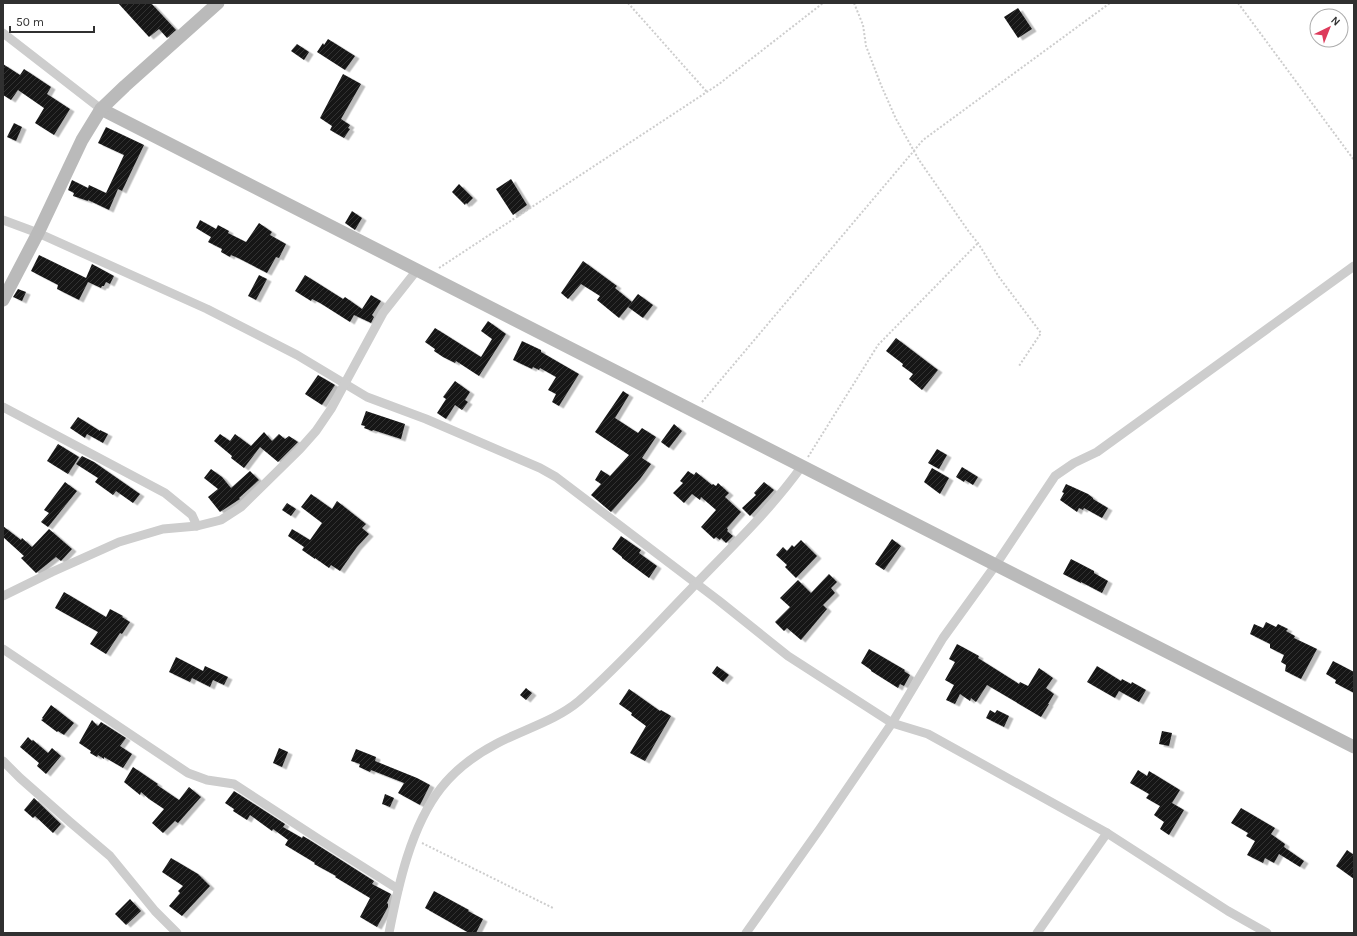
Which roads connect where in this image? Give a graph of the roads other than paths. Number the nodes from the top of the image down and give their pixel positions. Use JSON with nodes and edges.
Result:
{"nodes":[{"id":1,"x":218,"y":3,"type":"edge"},
{"id":2,"x":3,"y":34,"type":"edge"},
{"id":3,"x":101,"y":109,"type":"junction"},
{"id":4,"x":3,"y":220,"type":"edge"},
{"id":5,"x":38,"y":233,"type":"junction"},
{"id":6,"x":1354,"y":266,"type":"edge"},
{"id":7,"x":423,"y":273,"type":"junction"},
{"id":8,"x":3,"y":300,"type":"edge"},
{"id":9,"x":345,"y":384,"type":"junction"},
{"id":10,"x":3,"y":407,"type":"edge"},
{"id":11,"x":802,"y":466,"type":"junction"},
{"id":12,"x":197,"y":526,"type":"junction"},
{"id":13,"x":996,"y":566,"type":"junction"},
{"id":14,"x":696,"y":584,"type":"junction"},
{"id":15,"x":3,"y":596,"type":"edge"},
{"id":16,"x":3,"y":649,"type":"edge"},
{"id":17,"x":892,"y":724,"type":"junction"},
{"id":18,"x":1354,"y":747,"type":"edge"},
{"id":19,"x":3,"y":761,"type":"edge"},
{"id":20,"x":1107,"y":833,"type":"junction"},
{"id":21,"x":398,"y":889,"type":"junction"},
{"id":22,"x":177,"y":933,"type":"edge"},
{"id":23,"x":389,"y":933,"type":"edge"},
{"id":24,"x":746,"y":933,"type":"edge"},
{"id":25,"x":1037,"y":933,"type":"edge"},
{"id":26,"x":1267,"y":933,"type":"edge"}],
"edges":[{"from":1,"to":3,"type":"street"},
{"from":2,"to":3,"type":"street"},
{"from":3,"to":5,"type":"street"},
{"from":3,"to":7,"type":"street"},
{"from":4,"to":5,"type":"street"},
{"from":5,"to":8,"type":"street"},
{"from":5,"to":9,"type":"street"},
{"from":6,"to":13,"type":"street"},
{"from":7,"to":9,"type":"street"},
{"from":7,"to":11,"type":"street"},
{"from":9,"to":12,"type":"street"},
{"from":9,"to":14,"type":"street"},
{"from":10,"to":12,"type":"street"},
{"from":11,"to":13,"type":"street"},
{"from":11,"to":14,"type":"street"},
{"from":12,"to":15,"type":"street"},
{"from":13,"to":17,"type":"street"},
{"from":13,"to":18,"type":"street"},
{"from":14,"to":17,"type":"street"},
{"from":14,"to":21,"type":"street"},
{"from":16,"to":21,"type":"street"},
{"from":17,"to":20,"type":"street"},
{"from":17,"to":24,"type":"street"},
{"from":19,"to":22,"type":"street"},
{"from":20,"to":25,"type":"street"},
{"from":20,"to":26,"type":"street"},
{"from":21,"to":23,"type":"street"}]}
